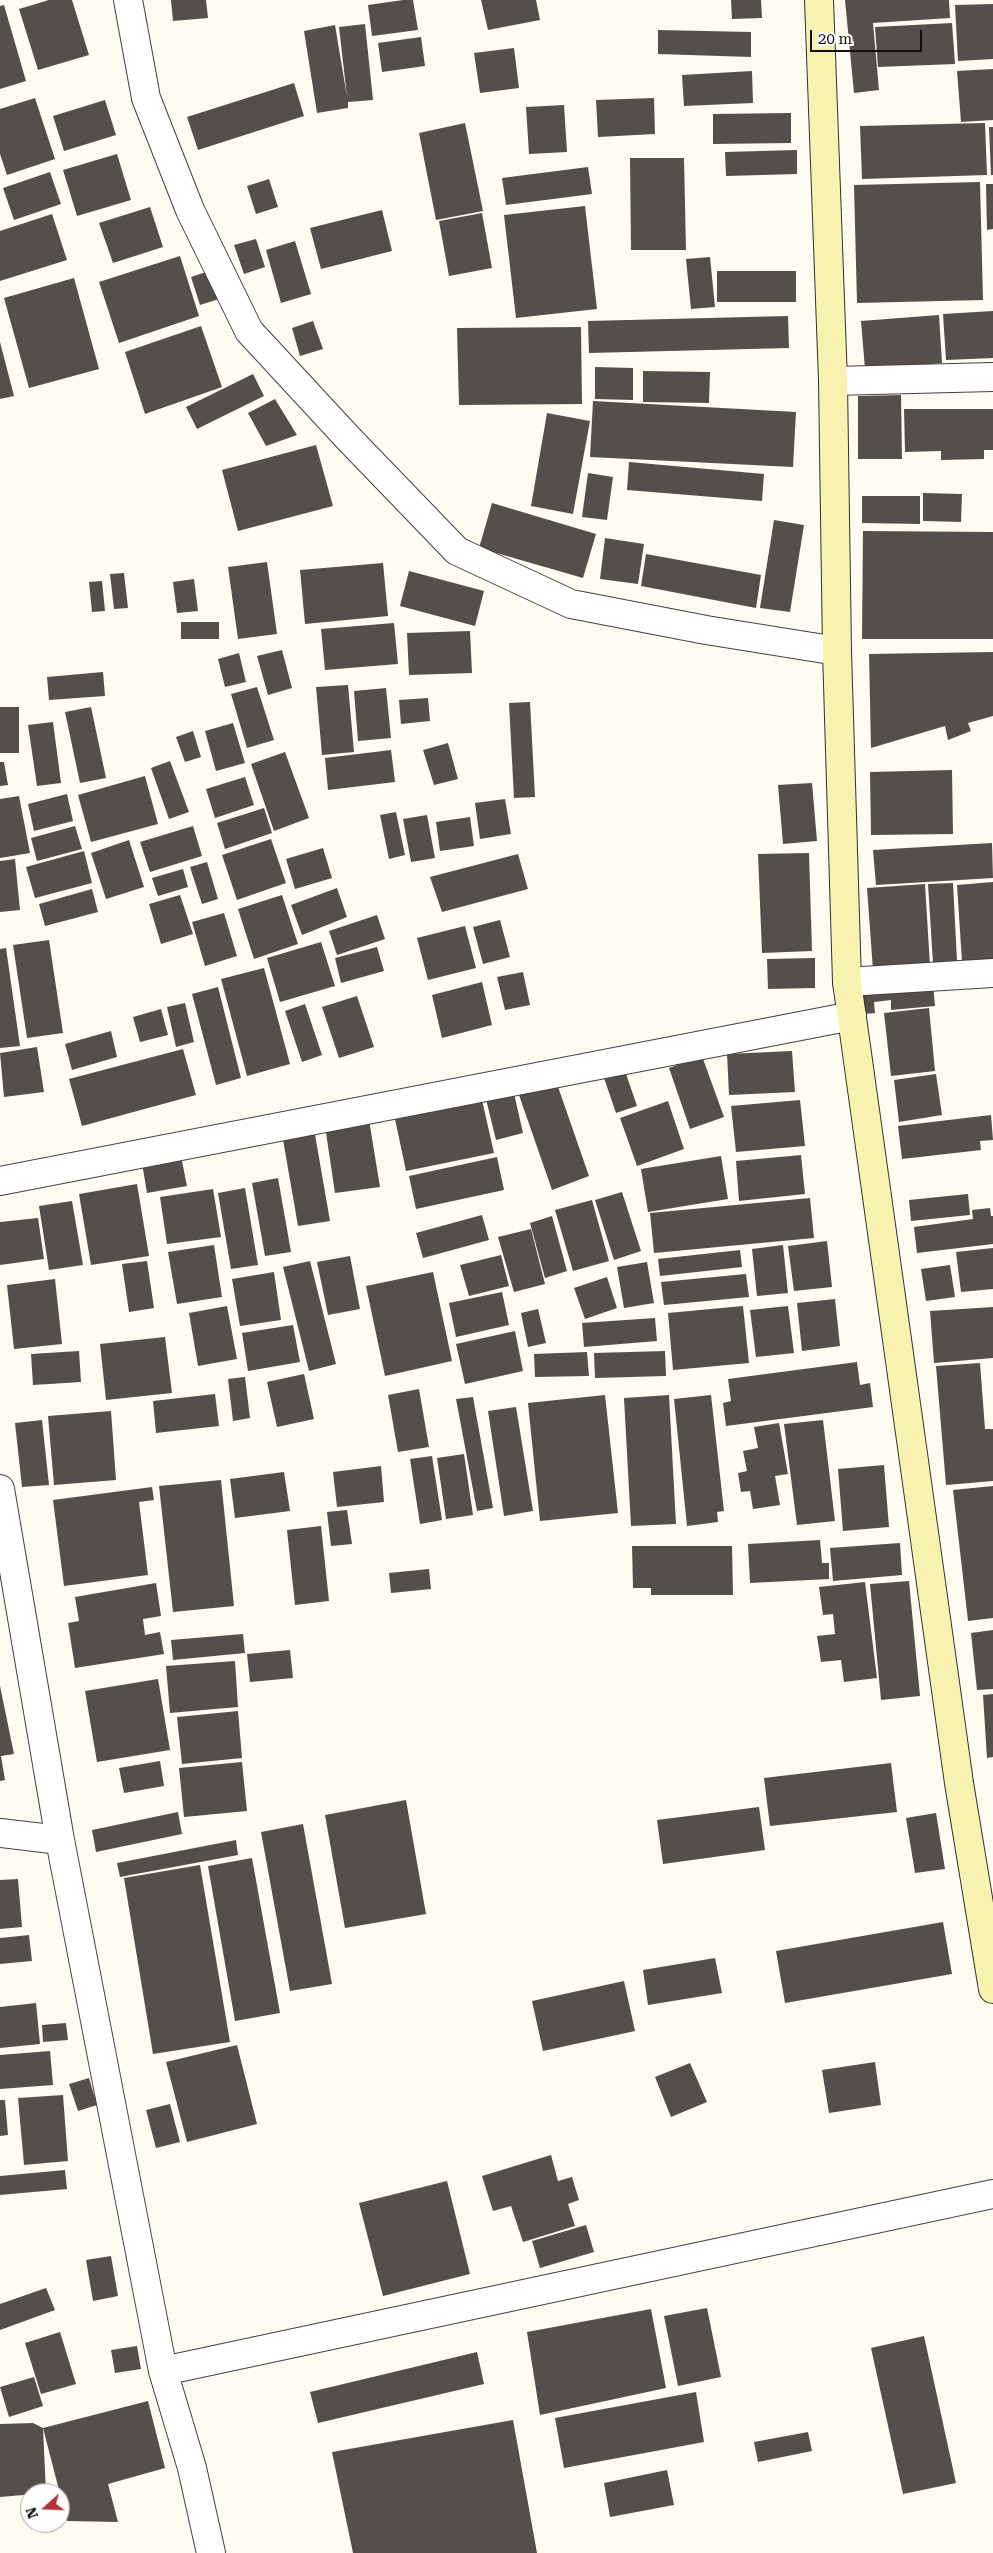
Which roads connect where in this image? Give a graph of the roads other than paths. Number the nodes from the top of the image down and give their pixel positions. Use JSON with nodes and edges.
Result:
{"nodes":[{"id":1,"x":128,"y":0,"type":"edge"},
{"id":2,"x":819,"y":0,"type":"edge"},
{"id":3,"x":993,"y":377,"type":"edge"},
{"id":4,"x":833,"y":381,"type":"junction"},
{"id":5,"x":837,"y":651,"type":"junction"},
{"id":6,"x":993,"y":973,"type":"edge"},
{"id":7,"x":847,"y":982,"type":"junction"},
{"id":8,"x":852,"y":1016,"type":"junction"},
{"id":9,"x":0,"y":1181,"type":"edge"},
{"id":10,"x":0,"y":1489,"type":"edge"},
{"id":11,"x":0,"y":1833,"type":"edge"},
{"id":12,"x":60,"y":1840,"type":"junction"},
{"id":13,"x":993,"y":1989,"type":"edge"},
{"id":14,"x":993,"y":2194,"type":"edge"},
{"id":15,"x":163,"y":2371,"type":"junction"},
{"id":16,"x":211,"y":2553,"type":"edge"}],
"edges":[{"from":1,"to":5,"type":"street"},
{"from":2,"to":4,"type":"street"},
{"from":3,"to":4,"type":"street"},
{"from":4,"to":5,"type":"street"},
{"from":5,"to":7,"type":"street"},
{"from":6,"to":7,"type":"street"},
{"from":7,"to":8,"type":"street"},
{"from":8,"to":9,"type":"street"},
{"from":8,"to":13,"type":"street"},
{"from":10,"to":12,"type":"street"},
{"from":11,"to":12,"type":"street"},
{"from":12,"to":15,"type":"street"},
{"from":14,"to":15,"type":"street"},
{"from":15,"to":16,"type":"street"}]}
